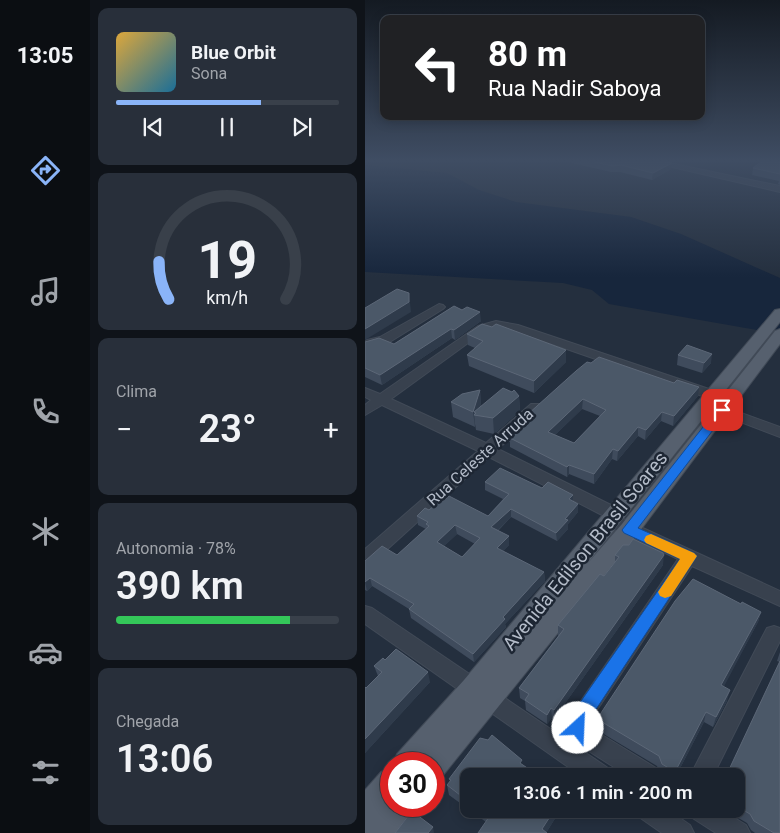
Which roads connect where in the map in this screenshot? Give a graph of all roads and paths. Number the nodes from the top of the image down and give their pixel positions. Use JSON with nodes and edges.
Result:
{"nodes":[{"id":1,"x":439,"y":307,"type":"dead end"},
{"id":2,"x":780,"y":314,"type":"edge"},
{"id":3,"x":773,"y":333,"type":"edge"},
{"id":4,"x":365,"y":347,"type":"edge"},
{"id":5,"x":595,"y":354,"type":"junction"},
{"id":6,"x":581,"y":367,"type":"edge"},
{"id":7,"x":365,"y":392,"type":"edge"},
{"id":8,"x":545,"y":399,"type":"edge"},
{"id":9,"x":381,"y":400,"type":"junction"},
{"id":10,"x":718,"y":403,"type":"junction"},
{"id":11,"x":365,"y":411,"type":"edge"},
{"id":12,"x":780,"y":432,"type":"edge"},
{"id":13,"x":488,"y":450,"type":"junction"},
{"id":14,"x":612,"y":517,"type":"junction"},
{"id":15,"x":629,"y":530,"type":"junction"},
{"id":16,"x":689,"y":556,"type":"junction"},
{"id":17,"x":365,"y":559,"type":"edge"},
{"id":18,"x":780,"y":599,"type":"edge"},
{"id":19,"x":365,"y":614,"type":"edge"},
{"id":20,"x":774,"y":634,"type":"dead end"},
{"id":21,"x":480,"y":693,"type":"junction"},
{"id":22,"x":419,"y":752,"type":"edge"},
{"id":23,"x":441,"y":752,"type":"edge"},
{"id":24,"x":588,"y":768,"type":"edge"},
{"id":25,"x":635,"y":768,"type":"edge"},
{"id":26,"x":705,"y":768,"type":"edge"},
{"id":27,"x":380,"y":795,"type":"edge"},
{"id":28,"x":365,"y":812,"type":"edge"},
{"id":29,"x":389,"y":817,"type":"edge"},
{"id":30,"x":660,"y":818,"type":"edge"},
{"id":31,"x":714,"y":818,"type":"edge"},
{"id":32,"x":376,"y":833,"type":"edge"},
{"id":33,"x":682,"y":833,"type":"edge"},
{"id":34,"x":738,"y":833,"type":"edge"}],
"edges":[{"from":1,"to":4,"type":"street"},
{"from":2,"to":3,"type":"main road","name":"Avenida Edilson Brasil Soares"},
{"from":3,"to":10,"type":"main road","name":"Avenida Edilson Brasil Soares"},
{"from":5,"to":6,"type":"street"},
{"from":5,"to":9,"type":"street"},
{"from":5,"to":10,"type":"street"},
{"from":7,"to":9,"type":"street"},
{"from":8,"to":13,"type":"street","name":"Rua Celeste Arruda"},
{"from":9,"to":11,"type":"street"},
{"from":9,"to":13,"type":"street"},
{"from":10,"to":12,"type":"street"},
{"from":10,"to":14,"type":"main road","name":"Avenida Edilson Brasil Soares"},
{"from":10,"to":15,"type":"main road","name":"Avenida Edilson Brasil Soares"},
{"from":13,"to":14,"type":"street"},
{"from":13,"to":17,"type":"street","name":"Rua Celeste Arruda"},
{"from":14,"to":15,"type":"street"},
{"from":14,"to":21,"type":"main road","name":"Avenida Edilson Brasil Soares"},
{"from":15,"to":16,"type":"street"},
{"from":15,"to":21,"type":"main road","name":"Avenida Edilson Brasil Soares"},
{"from":16,"to":18,"type":"street"},
{"from":16,"to":25,"type":"street"},
{"from":19,"to":21,"type":"street"},
{"from":20,"to":26,"type":"street"},
{"from":21,"to":22,"type":"main road","name":"Avenida Edilson Brasil Soares"},
{"from":21,"to":23,"type":"main road","name":"Avenida Edilson Brasil Soares"},
{"from":21,"to":24,"type":"street"},
{"from":27,"to":28,"type":"main road"},
{"from":29,"to":32,"type":"main road"},
{"from":30,"to":33,"type":"street"},
{"from":31,"to":34,"type":"street"}]}
